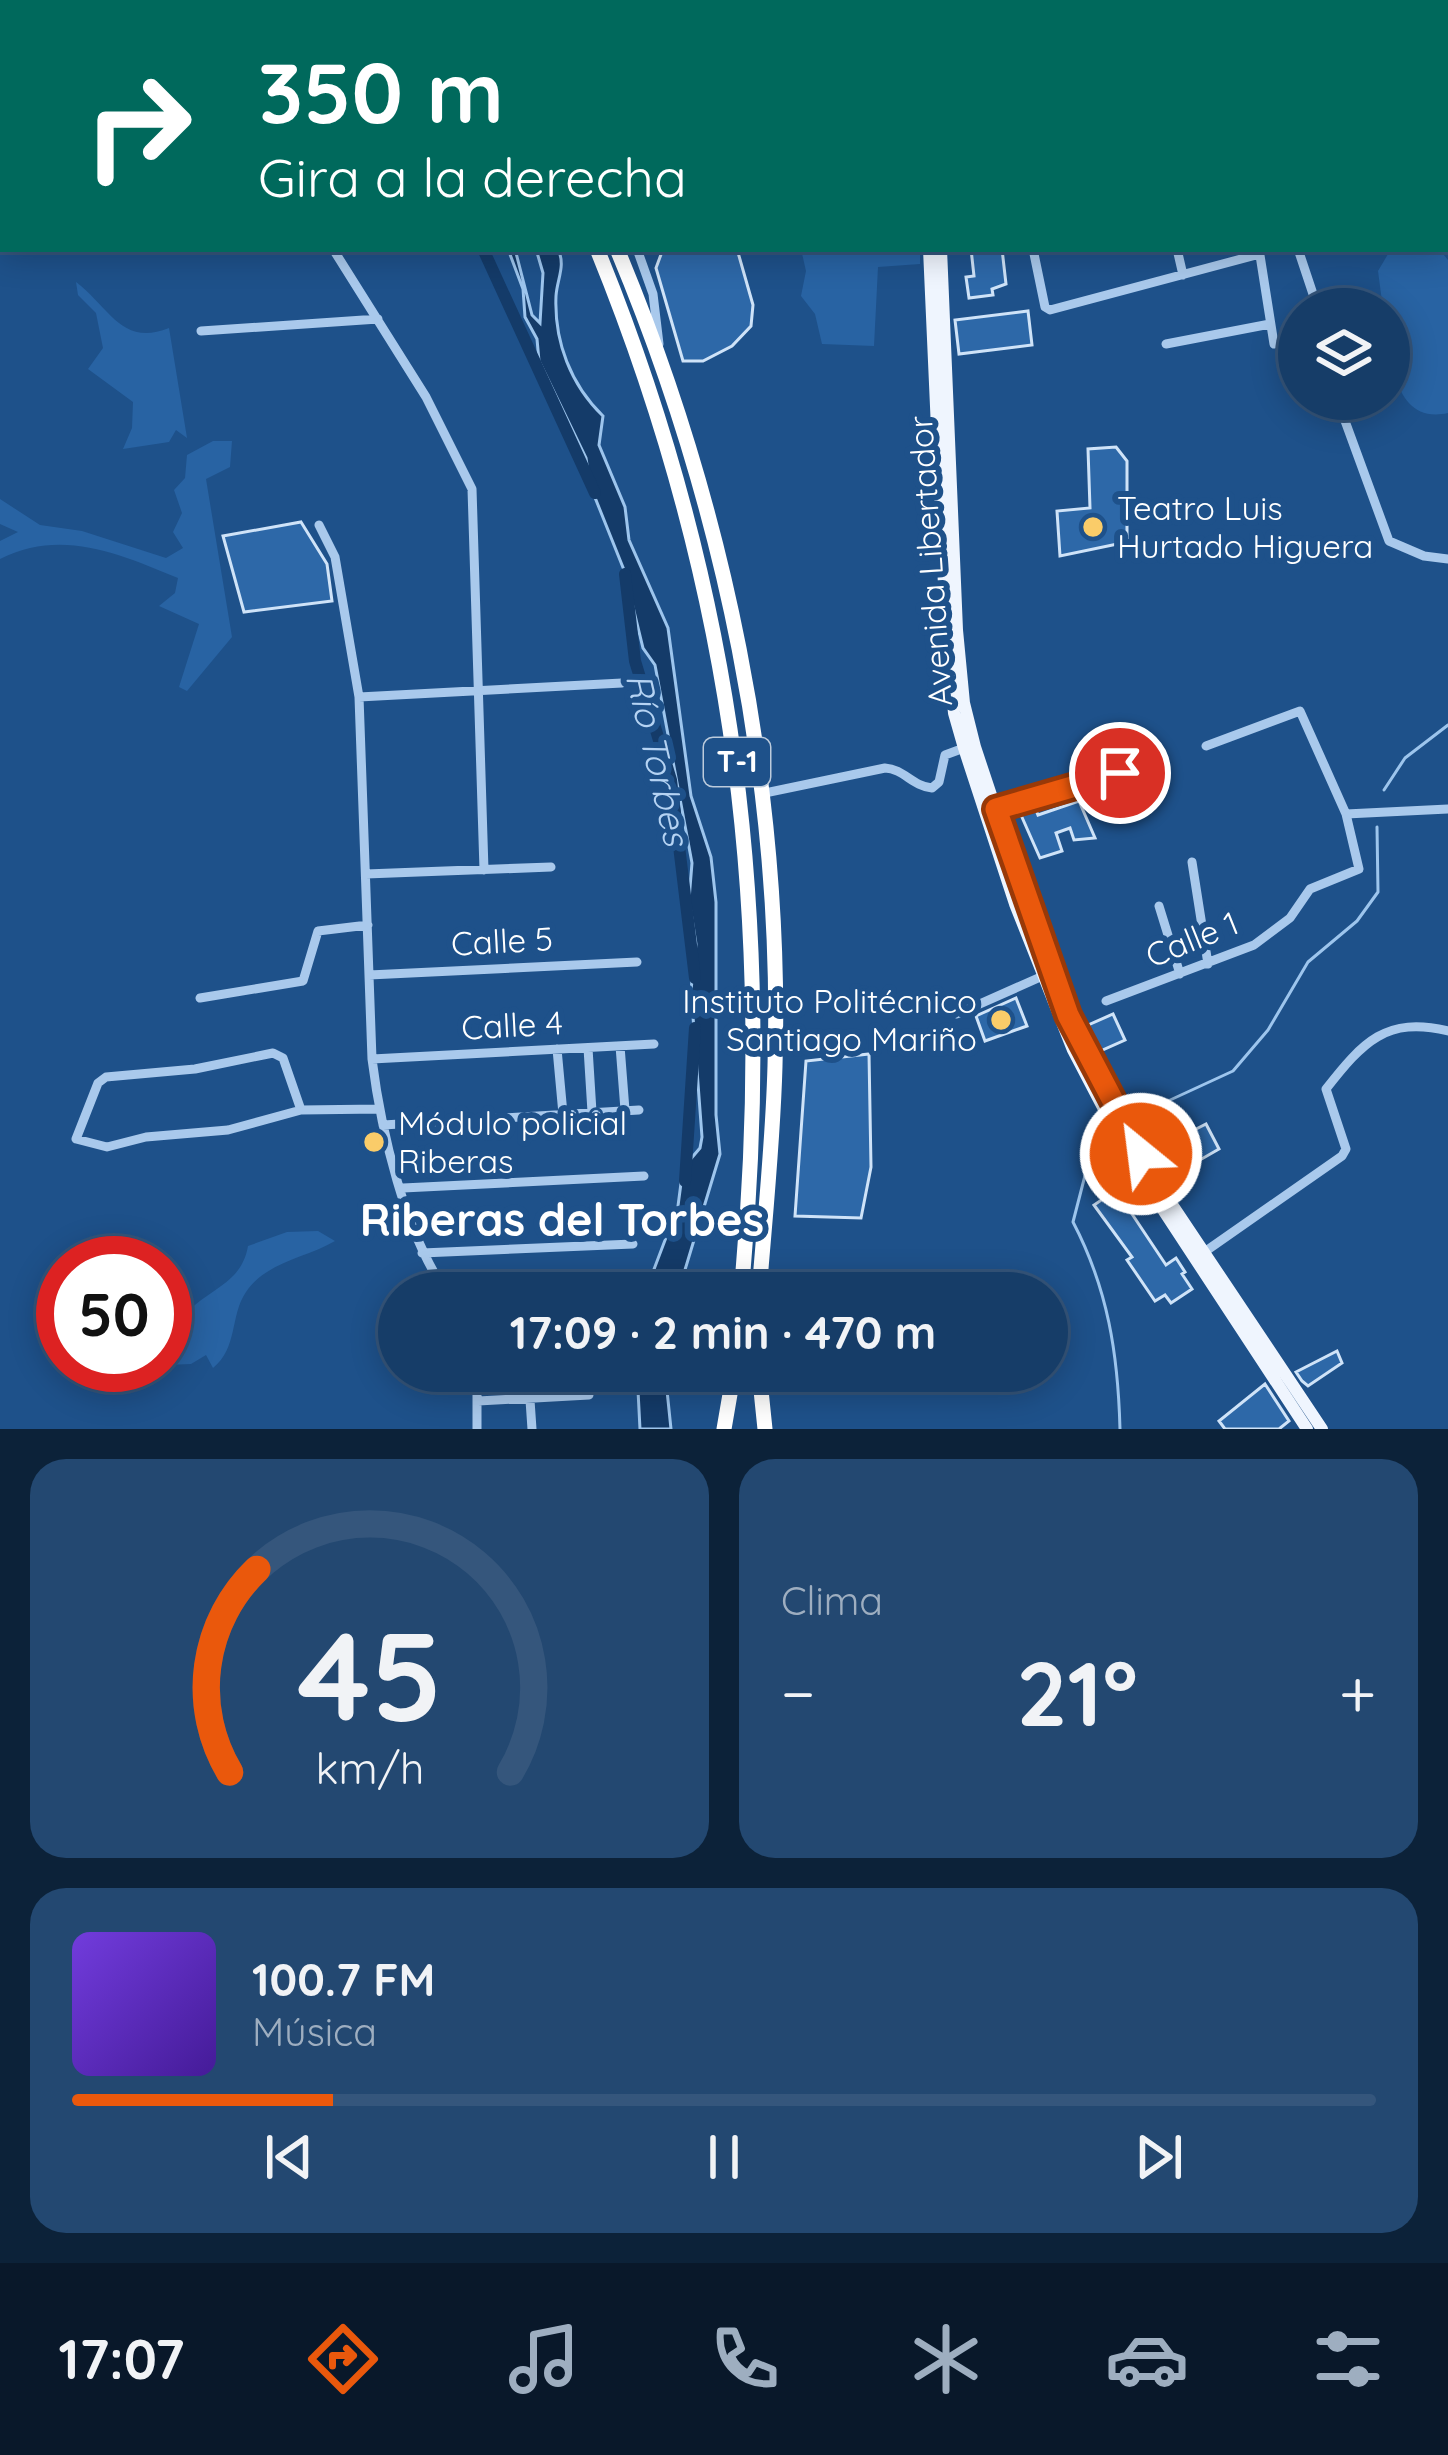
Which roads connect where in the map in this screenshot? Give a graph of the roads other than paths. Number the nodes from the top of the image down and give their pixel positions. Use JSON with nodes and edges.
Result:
{"nodes":[{"id":1,"x":335,"y":252,"type":"edge"},
{"id":2,"x":599,"y":252,"type":"edge"},
{"id":3,"x":618,"y":252,"type":"edge"},
{"id":4,"x":638,"y":252,"type":"edge"},
{"id":5,"x":929,"y":252,"type":"edge"},
{"id":6,"x":941,"y":252,"type":"edge"},
{"id":7,"x":1034,"y":252,"type":"edge"},
{"id":8,"x":1178,"y":252,"type":"edge"},
{"id":9,"x":1260,"y":252,"type":"edge"},
{"id":10,"x":1299,"y":252,"type":"edge"},
{"id":11,"x":1183,"y":275,"type":"junction"},
{"id":12,"x":1311,"y":288,"type":"edge"},
{"id":13,"x":377,"y":319,"type":"junction"},
{"id":14,"x":1270,"y":324,"type":"junction"},
{"id":15,"x":200,"y":331,"type":"dead end"},
{"id":16,"x":1166,"y":344,"type":"dead end"},
{"id":17,"x":1274,"y":344,"type":"dead end"},
{"id":18,"x":659,"y":355,"type":"junction"},
{"id":19,"x":1345,"y":420,"type":"edge"},
{"id":20,"x":319,"y":525,"type":"dead end"},
{"id":21,"x":1448,"y":559,"type":"edge"},
{"id":22,"x":622,"y":683,"type":"dead end"},
{"id":23,"x":477,"y":693,"type":"junction"},
{"id":24,"x":359,"y":697,"type":"junction"},
{"id":25,"x":1206,"y":746,"type":"dead end"},
{"id":26,"x":964,"y":748,"type":"junction"},
{"id":27,"x":1120,"y":773,"type":"dead end"},
{"id":28,"x":760,"y":794,"type":"junction"},
{"id":29,"x":996,"y":809,"type":"junction"},
{"id":30,"x":1448,"y":809,"type":"edge"},
{"id":31,"x":1346,"y":814,"type":"junction"},
{"id":32,"x":1192,"y":862,"type":"dead end"},
{"id":33,"x":551,"y":867,"type":"dead end"},
{"id":34,"x":484,"y":871,"type":"junction"},
{"id":35,"x":366,"y":874,"type":"junction"},
{"id":36,"x":1159,"y":906,"type":"dead end"},
{"id":37,"x":368,"y":925,"type":"junction"},
{"id":38,"x":637,"y":962,"type":"dead end"},
{"id":39,"x":1208,"y":964,"type":"junction"},
{"id":40,"x":1047,"y":974,"type":"junction"},
{"id":41,"x":1180,"y":974,"type":"junction"},
{"id":42,"x":369,"y":975,"type":"junction"},
{"id":43,"x":200,"y":998,"type":"dead end"},
{"id":44,"x":1106,"y":1001,"type":"dead end"},
{"id":45,"x":957,"y":1014,"type":"dead end"},
{"id":46,"x":1448,"y":1031,"type":"edge"},
{"id":47,"x":654,"y":1044,"type":"dead end"},
{"id":48,"x":620,"y":1046,"type":"junction"},
{"id":49,"x":587,"y":1048,"type":"junction"},
{"id":50,"x":557,"y":1049,"type":"junction"},
{"id":51,"x":372,"y":1059,"type":"junction"},
{"id":52,"x":379,"y":1108,"type":"junction"},
{"id":53,"x":301,"y":1110,"type":"junction"},
{"id":54,"x":625,"y":1110,"type":"junction"},
{"id":55,"x":639,"y":1110,"type":"dead end"},
{"id":56,"x":592,"y":1112,"type":"junction"},
{"id":57,"x":563,"y":1114,"type":"junction"},
{"id":58,"x":383,"y":1125,"type":"junction"},
{"id":59,"x":644,"y":1175,"type":"dead end"},
{"id":60,"x":403,"y":1188,"type":"junction"},
{"id":61,"x":633,"y":1244,"type":"dead end"},
{"id":62,"x":422,"y":1253,"type":"junction"},
{"id":63,"x":1203,"y":1253,"type":"junction"},
{"id":64,"x":434,"y":1272,"type":"edge"},
{"id":65,"x":742,"y":1272,"type":"edge"},
{"id":66,"x":760,"y":1272,"type":"edge"},
{"id":67,"x":478,"y":1392,"type":"edge"},
{"id":68,"x":531,"y":1392,"type":"edge"},
{"id":69,"x":730,"y":1392,"type":"edge"},
{"id":70,"x":761,"y":1392,"type":"edge"},
{"id":71,"x":589,"y":1395,"type":"dead end"},
{"id":72,"x":531,"y":1396,"type":"junction"},
{"id":73,"x":478,"y":1401,"type":"junction"},
{"id":74,"x":477,"y":1429,"type":"edge"},
{"id":75,"x":532,"y":1429,"type":"edge"},
{"id":76,"x":724,"y":1429,"type":"edge"},
{"id":77,"x":765,"y":1429,"type":"edge"},
{"id":78,"x":1307,"y":1429,"type":"edge"},
{"id":79,"x":1322,"y":1429,"type":"edge"}],
"edges":[{"from":1,"to":13,"type":"street"},
{"from":2,"to":65,"type":"highway","number":"T-1"},
{"from":3,"to":18,"type":"highway","number":"T-1"},
{"from":4,"to":18,"type":"street"},
{"from":5,"to":26,"type":"main road","name":"Avenida Libertador"},
{"from":6,"to":29,"type":"main road","name":"Avenida Libertador"},
{"from":7,"to":11,"type":"street"},
{"from":8,"to":11,"type":"street"},
{"from":9,"to":11,"type":"street"},
{"from":9,"to":14,"type":"street"},
{"from":10,"to":12,"type":"street"},
{"from":13,"to":15,"type":"street"},
{"from":13,"to":23,"type":"street"},
{"from":14,"to":16,"type":"street"},
{"from":14,"to":17,"type":"street"},
{"from":18,"to":28,"type":"highway","number":"T-1"},
{"from":19,"to":21,"type":"street"},
{"from":20,"to":24,"type":"street"},
{"from":22,"to":23,"type":"street"},
{"from":23,"to":24,"type":"street"},
{"from":23,"to":34,"type":"street"},
{"from":24,"to":35,"type":"street"},
{"from":25,"to":31,"type":"street"},
{"from":26,"to":28,"type":"street"},
{"from":26,"to":40,"type":"main road","name":"Avenida Libertador"},
{"from":27,"to":29,"type":"street"},
{"from":28,"to":66,"type":"highway","number":"T-1"},
{"from":29,"to":40,"type":"main road","name":"Avenida Libertador"},
{"from":30,"to":31,"type":"street"},
{"from":31,"to":39,"type":"street","name":"Calle 1"},
{"from":32,"to":39,"type":"street"},
{"from":33,"to":34,"type":"street"},
{"from":34,"to":35,"type":"street"},
{"from":35,"to":37,"type":"street"},
{"from":36,"to":41,"type":"street"},
{"from":37,"to":42,"type":"street"},
{"from":37,"to":43,"type":"street"},
{"from":38,"to":42,"type":"street","name":"Calle 5"},
{"from":39,"to":41,"type":"street","name":"Calle 1"},
{"from":40,"to":45,"type":"street"},
{"from":40,"to":63,"type":"main road","name":"Avenida Libertador"},
{"from":40,"to":78,"type":"main road","name":"Avenida Libertador"},
{"from":41,"to":44,"type":"street","name":"Calle 1"},
{"from":42,"to":51,"type":"street"},
{"from":46,"to":63,"type":"street"},
{"from":47,"to":48,"type":"street","name":"Calle 4"},
{"from":48,"to":49,"type":"street","name":"Calle 4"},
{"from":48,"to":54,"type":"street"},
{"from":49,"to":50,"type":"street","name":"Calle 4"},
{"from":49,"to":56,"type":"street"},
{"from":50,"to":51,"type":"street","name":"Calle 4"},
{"from":50,"to":57,"type":"street"},
{"from":51,"to":52,"type":"street"},
{"from":52,"to":53,"type":"street"},
{"from":52,"to":58,"type":"street"},
{"from":53,"to":53,"type":"street"},
{"from":54,"to":55,"type":"street"},
{"from":54,"to":56,"type":"street"},
{"from":56,"to":57,"type":"street"},
{"from":57,"to":58,"type":"street"},
{"from":58,"to":60,"type":"street"},
{"from":59,"to":60,"type":"street"},
{"from":60,"to":62,"type":"street"},
{"from":61,"to":62,"type":"street"},
{"from":62,"to":64,"type":"street"},
{"from":63,"to":79,"type":"main road","name":"Avenida Libertador"},
{"from":67,"to":73,"type":"street"},
{"from":68,"to":72,"type":"street"},
{"from":69,"to":76,"type":"highway"},
{"from":70,"to":77,"type":"highway"},
{"from":71,"to":72,"type":"street"},
{"from":72,"to":73,"type":"street"},
{"from":72,"to":75,"type":"street"},
{"from":73,"to":74,"type":"street"}]}
